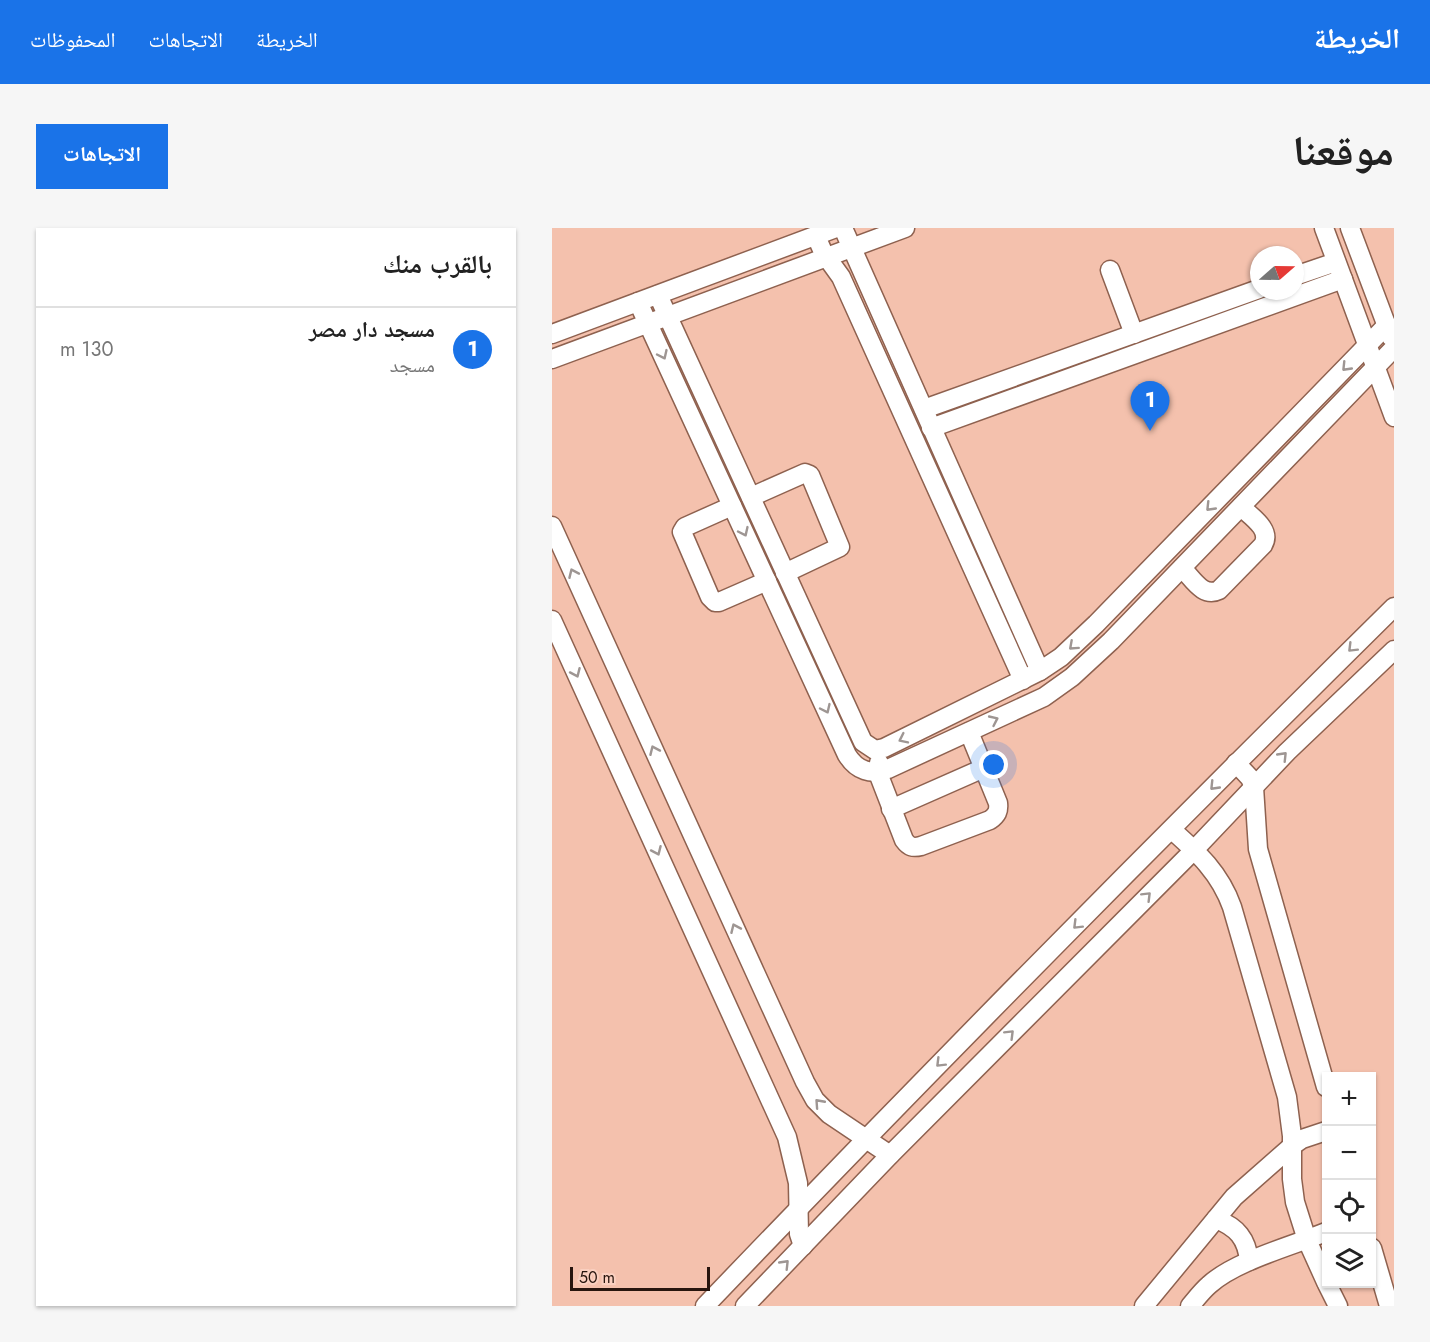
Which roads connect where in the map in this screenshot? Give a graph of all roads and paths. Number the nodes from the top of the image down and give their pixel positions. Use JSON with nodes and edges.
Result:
{"nodes":[{"id":1,"x":836,"y":228,"type":"edge"},
{"id":2,"x":843,"y":228,"type":"edge"},
{"id":3,"x":905,"y":228,"type":"edge"},
{"id":4,"x":1324,"y":228,"type":"edge"},
{"id":5,"x":1350,"y":228,"type":"edge"},
{"id":6,"x":816,"y":236,"type":"junction"},
{"id":7,"x":851,"y":247,"type":"junction"},
{"id":8,"x":827,"y":256,"type":"junction"},
{"id":9,"x":1110,"y":270,"type":"dead end"},
{"id":10,"x":1340,"y":270,"type":"junction"},
{"id":11,"x":1304,"y":275,"type":"edge"},
{"id":12,"x":1250,"y":292,"type":"edge"},
{"id":13,"x":658,"y":295,"type":"junction"},
{"id":14,"x":638,"y":302,"type":"junction"},
{"id":15,"x":667,"y":315,"type":"junction"},
{"id":16,"x":648,"y":323,"type":"junction"},
{"id":17,"x":1387,"y":325,"type":"junction"},
{"id":18,"x":552,"y":334,"type":"edge"},
{"id":19,"x":1134,"y":334,"type":"junction"},
{"id":20,"x":1367,"y":345,"type":"junction"},
{"id":21,"x":1394,"y":346,"type":"edge"},
{"id":22,"x":552,"y":359,"type":"edge"},
{"id":23,"x":1376,"y":367,"type":"junction"},
{"id":24,"x":924,"y":409,"type":"junction"},
{"id":25,"x":1394,"y":417,"type":"edge"},
{"id":26,"x":932,"y":428,"type":"junction"},
{"id":27,"x":751,"y":497,"type":"junction"},
{"id":28,"x":732,"y":506,"type":"junction"},
{"id":29,"x":1241,"y":507,"type":"junction"},
{"id":30,"x":552,"y":526,"type":"edge"},
{"id":31,"x":1182,"y":568,"type":"junction"},
{"id":32,"x":785,"y":573,"type":"junction"},
{"id":33,"x":767,"y":581,"type":"junction"},
{"id":34,"x":1394,"y":607,"type":"edge"},
{"id":35,"x":552,"y":620,"type":"edge"},
{"id":36,"x":558,"y":647,"type":"edge"},
{"id":37,"x":1394,"y":650,"type":"edge"},
{"id":38,"x":1040,"y":671,"type":"junction"},
{"id":39,"x":1023,"y":680,"type":"junction"},
{"id":40,"x":969,"y":732,"type":"junction"},
{"id":41,"x":880,"y":749,"type":"junction"},
{"id":42,"x":1236,"y":763,"type":"junction"},
{"id":43,"x":984,"y":768,"type":"junction"},
{"id":44,"x":878,"y":773,"type":"junction"},
{"id":45,"x":1254,"y":787,"type":"junction"},
{"id":46,"x":891,"y":809,"type":"junction"},
{"id":47,"x":1172,"y":830,"type":"junction"},
{"id":48,"x":1194,"y":850,"type":"junction"},
{"id":49,"x":1322,"y":1073,"type":"edge"},
{"id":50,"x":1322,"y":1132,"type":"edge"},
{"id":51,"x":866,"y":1137,"type":"junction"},
{"id":52,"x":1292,"y":1146,"type":"junction"},
{"id":53,"x":890,"y":1155,"type":"junction"},
{"id":54,"x":800,"y":1206,"type":"junction"},
{"id":55,"x":1216,"y":1219,"type":"junction"},
{"id":56,"x":1322,"y":1234,"type":"edge"},
{"id":57,"x":1307,"y":1240,"type":"junction"},
{"id":58,"x":804,"y":1246,"type":"junction"},
{"id":59,"x":1249,"y":1261,"type":"junction"},
{"id":60,"x":1376,"y":1264,"type":"edge"},
{"id":61,"x":1322,"y":1272,"type":"edge"},
{"id":62,"x":1329,"y":1288,"type":"edge"},
{"id":63,"x":705,"y":1306,"type":"edge"},
{"id":64,"x":745,"y":1306,"type":"edge"},
{"id":65,"x":1144,"y":1306,"type":"edge"},
{"id":66,"x":1190,"y":1306,"type":"edge"},
{"id":67,"x":1338,"y":1306,"type":"edge"},
{"id":68,"x":1389,"y":1306,"type":"edge"}],
"edges":[{"from":1,"to":6,"type":"street"},
{"from":2,"to":7,"type":"street"},
{"from":3,"to":7,"type":"street"},
{"from":4,"to":10,"type":"street"},
{"from":5,"to":17,"type":"street"},
{"from":6,"to":8,"type":"street"},
{"from":6,"to":13,"type":"street"},
{"from":7,"to":8,"type":"street"},
{"from":7,"to":24,"type":"street"},
{"from":8,"to":15,"type":"street"},
{"from":8,"to":39,"type":"street"},
{"from":9,"to":19,"type":"street"},
{"from":10,"to":11,"type":"street"},
{"from":10,"to":20,"type":"street"},
{"from":10,"to":26,"type":"street"},
{"from":12,"to":19,"type":"street"},
{"from":13,"to":14,"type":"street"},
{"from":13,"to":15,"type":"street"},
{"from":14,"to":16,"type":"street"},
{"from":14,"to":18,"type":"street"},
{"from":15,"to":16,"type":"street"},
{"from":15,"to":27,"type":"street"},
{"from":16,"to":22,"type":"street"},
{"from":16,"to":28,"type":"street","one_way":true},
{"from":17,"to":20,"type":"street"},
{"from":17,"to":21,"type":"street"},
{"from":19,"to":24,"type":"street"},
{"from":20,"to":23,"type":"street"},
{"from":20,"to":38,"type":"street","one_way":true},
{"from":21,"to":23,"type":"street"},
{"from":23,"to":25,"type":"street"},
{"from":23,"to":29,"type":"street"},
{"from":24,"to":26,"type":"street"},
{"from":26,"to":38,"type":"street"},
{"from":27,"to":32,"type":"street"},
{"from":27,"to":32,"type":"street"},
{"from":28,"to":33,"type":"street","one_way":true},
{"from":28,"to":33,"type":"street"},
{"from":29,"to":31,"type":"street"},
{"from":29,"to":31,"type":"street"},
{"from":51,"to":30,"type":"street","one_way":true},
{"from":40,"to":31,"type":"street","one_way":true},
{"from":32,"to":41,"type":"street"},
{"from":33,"to":44,"type":"street","one_way":true},
{"from":34,"to":42,"type":"street","one_way":true},
{"from":35,"to":36,"type":"street"},
{"from":36,"to":54,"type":"street","one_way":true},
{"from":45,"to":37,"type":"street","one_way":true},
{"from":38,"to":39,"type":"street"},
{"from":39,"to":41,"type":"street","one_way":true},
{"from":40,"to":43,"type":"street"},
{"from":40,"to":44,"type":"street"},
{"from":41,"to":44,"type":"street"},
{"from":42,"to":45,"type":"street"},
{"from":42,"to":47,"type":"street","one_way":true},
{"from":43,"to":46,"type":"street"},
{"from":43,"to":46,"type":"street"},
{"from":44,"to":46,"type":"street"},
{"from":45,"to":48,"type":"street"},
{"from":45,"to":49,"type":"street"},
{"from":47,"to":48,"type":"street"},
{"from":47,"to":51,"type":"street","one_way":true},
{"from":48,"to":52,"type":"street"},
{"from":53,"to":48,"type":"street","one_way":true},
{"from":50,"to":52,"type":"street"},
{"from":51,"to":53,"type":"street"},
{"from":51,"to":54,"type":"street"},
{"from":52,"to":55,"type":"street"},
{"from":52,"to":57,"type":"street"},
{"from":53,"to":58,"type":"street"},
{"from":54,"to":58,"type":"street"},
{"from":54,"to":63,"type":"street"},
{"from":55,"to":59,"type":"street"},
{"from":55,"to":65,"type":"street"},
{"from":56,"to":57,"type":"street"},
{"from":57,"to":59,"type":"street"},
{"from":57,"to":61,"type":"street"},
{"from":64,"to":58,"type":"street","one_way":true},
{"from":59,"to":66,"type":"street"},
{"from":60,"to":68,"type":"street"},
{"from":62,"to":67,"type":"street"}]}
